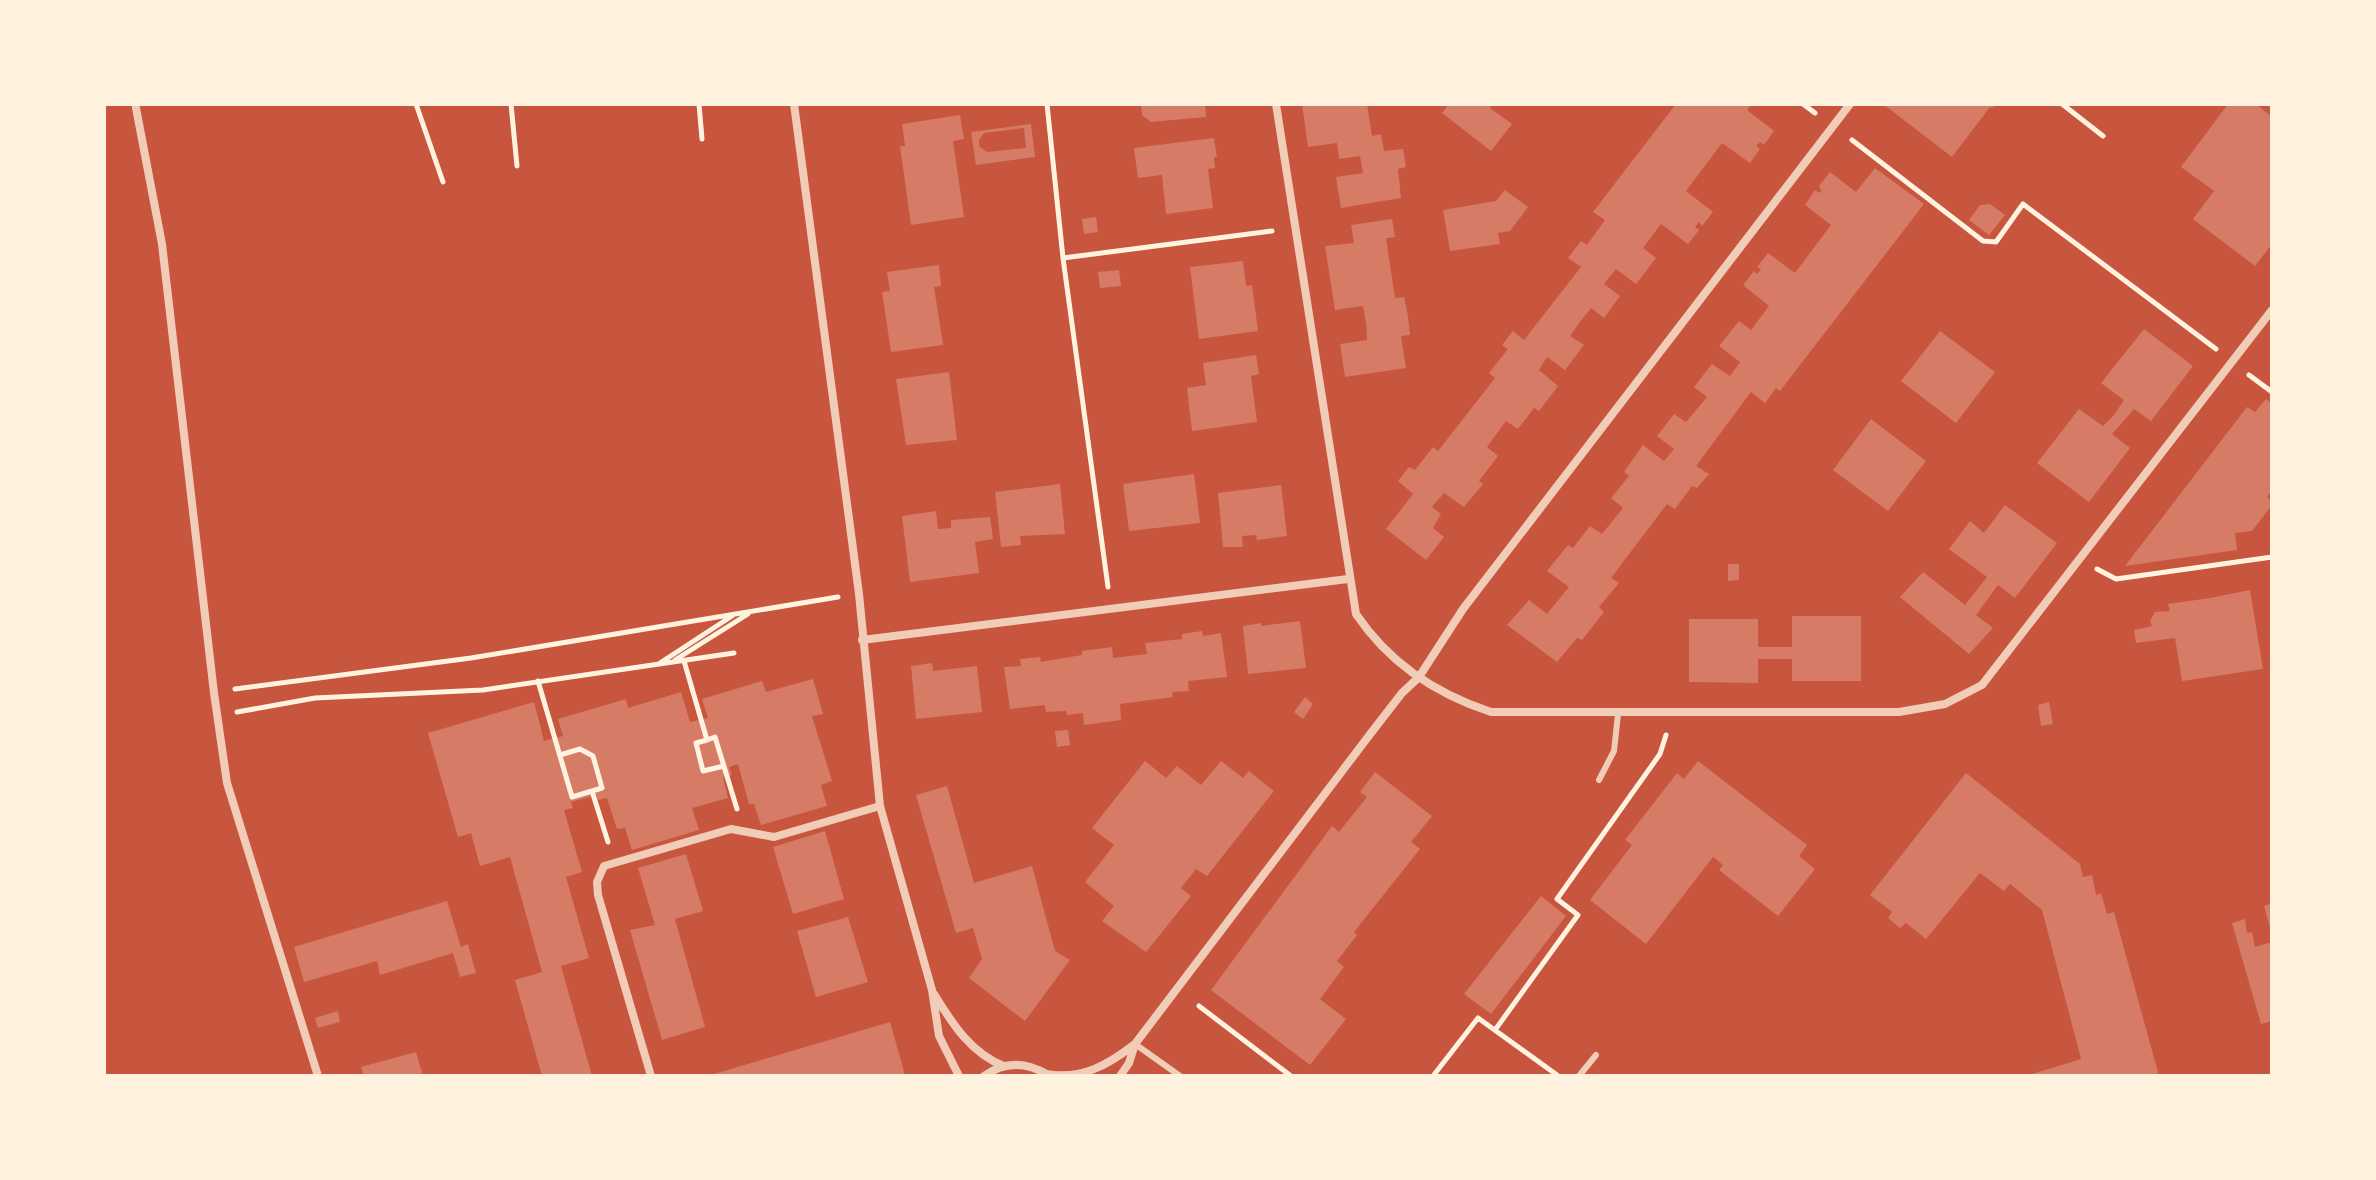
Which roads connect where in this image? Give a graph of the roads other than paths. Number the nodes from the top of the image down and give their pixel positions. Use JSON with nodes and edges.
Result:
{"nodes":[{"id":1,"x":794,"y":104,"type":"edge"},
{"id":2,"x":1276,"y":104,"type":"edge"},
{"id":3,"x":1850,"y":104,"type":"edge"},
{"id":4,"x":136,"y":108,"type":"dead end"},
{"id":5,"x":2272,"y":310,"type":"edge"},
{"id":6,"x":1348,"y":579,"type":"junction"},
{"id":7,"x":862,"y":640,"type":"junction"},
{"id":8,"x":1419,"y":677,"type":"junction"},
{"id":9,"x":1618,"y":714,"type":"junction"},
{"id":10,"x":1599,"y":780,"type":"dead end"},
{"id":11,"x":880,"y":806,"type":"junction"},
{"id":12,"x":932,"y":990,"type":"junction"},
{"id":13,"x":1135,"y":1044,"type":"junction"},
{"id":14,"x":1596,"y":1055,"type":"dead end"},
{"id":15,"x":1004,"y":1066,"type":"junction"},
{"id":16,"x":1048,"y":1075,"type":"edge"},
{"id":17,"x":318,"y":1076,"type":"edge"},
{"id":18,"x":651,"y":1076,"type":"edge"},
{"id":19,"x":959,"y":1076,"type":"edge"},
{"id":20,"x":984,"y":1076,"type":"edge"},
{"id":21,"x":1120,"y":1076,"type":"edge"},
{"id":22,"x":1180,"y":1076,"type":"edge"},
{"id":23,"x":1579,"y":1076,"type":"edge"}],
"edges":[{"from":1,"to":7,"type":"street"},
{"from":2,"to":6,"type":"street"},
{"from":3,"to":8,"type":"street"},
{"from":4,"to":17,"type":"street"},
{"from":5,"to":9,"type":"street"},
{"from":6,"to":7,"type":"street"},
{"from":6,"to":8,"type":"street"},
{"from":7,"to":11,"type":"street"},
{"from":8,"to":9,"type":"street"},
{"from":8,"to":13,"type":"street"},
{"from":9,"to":10,"type":"lane"},
{"from":11,"to":12,"type":"street"},
{"from":11,"to":18,"type":"street"},
{"from":12,"to":15,"type":"street"},
{"from":12,"to":19,"type":"street"},
{"from":13,"to":16,"type":"street"},
{"from":13,"to":21,"type":"street"},
{"from":13,"to":22,"type":"lane"},
{"from":14,"to":23,"type":"lane"},
{"from":15,"to":16,"type":"street"},
{"from":15,"to":20,"type":"street"}]}
